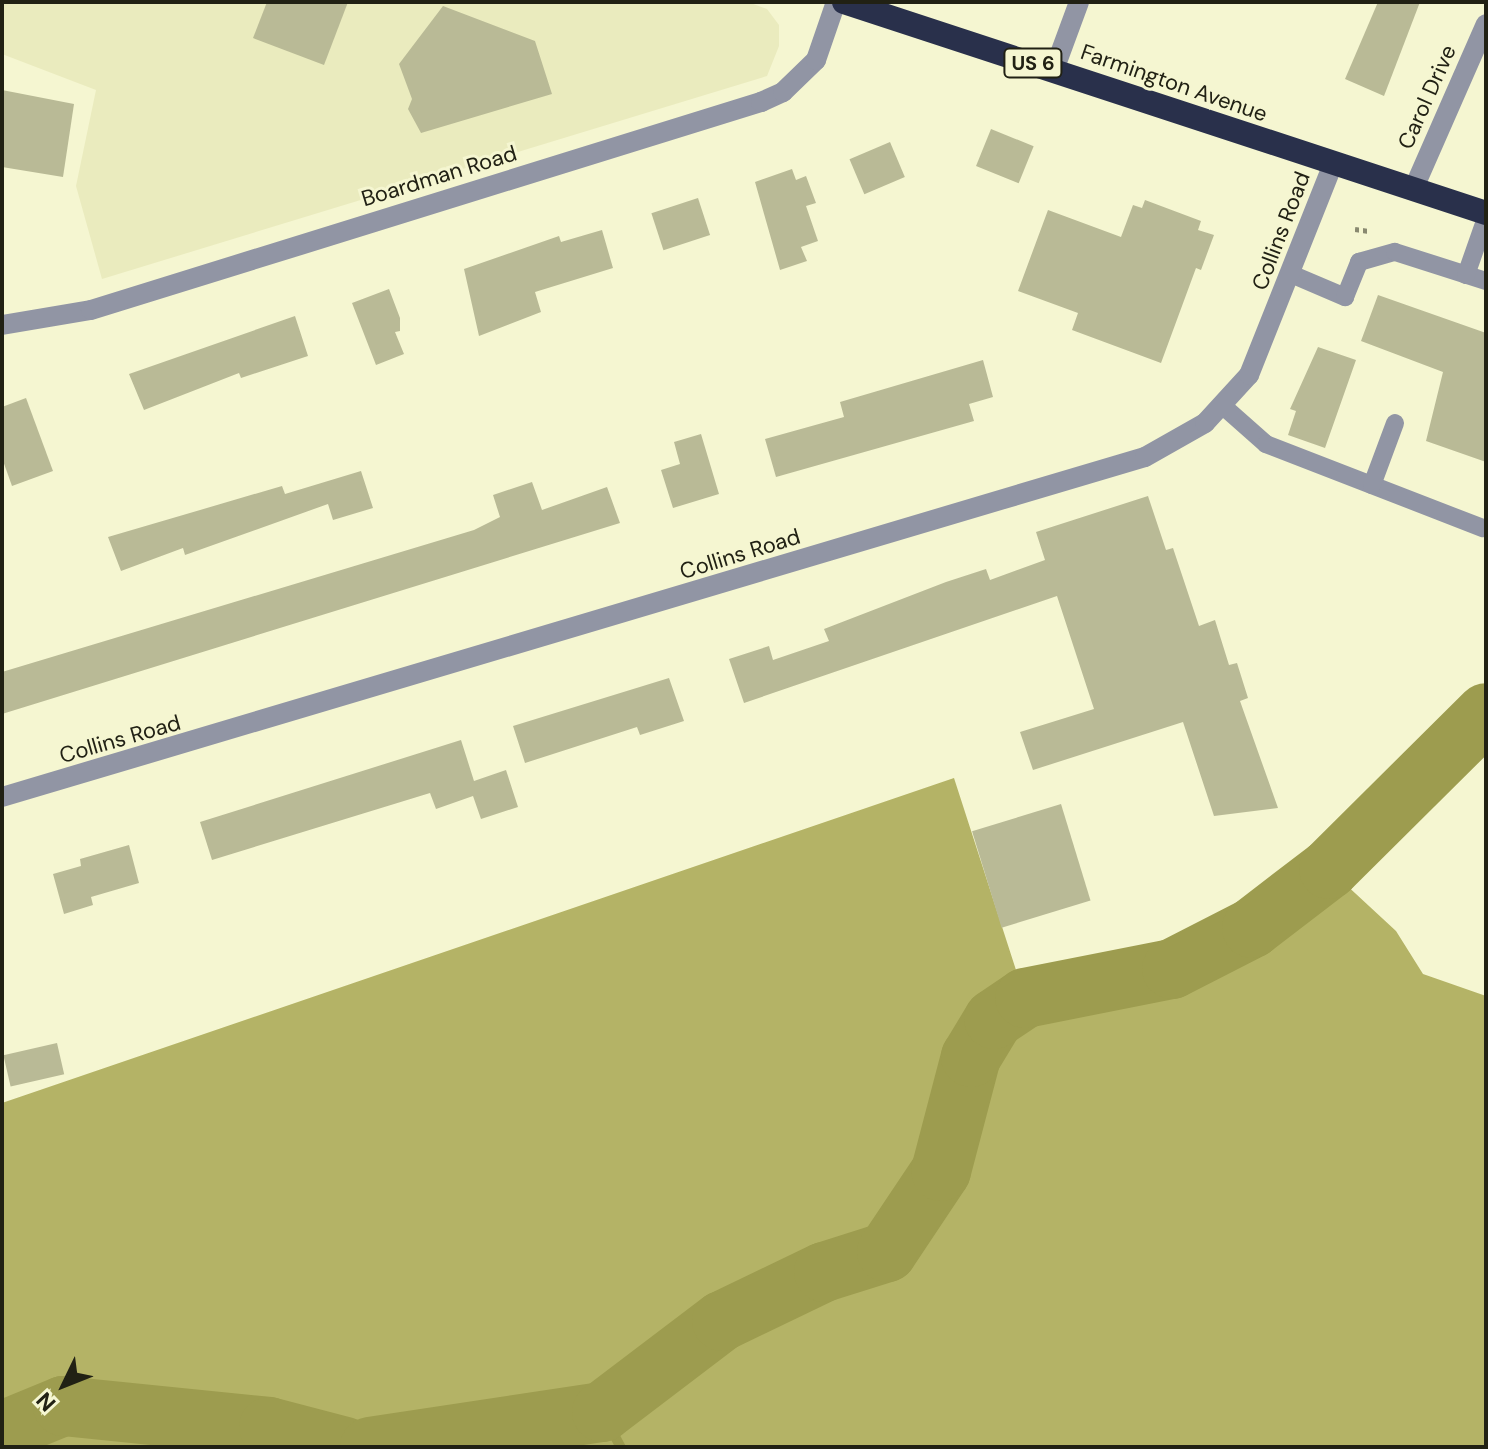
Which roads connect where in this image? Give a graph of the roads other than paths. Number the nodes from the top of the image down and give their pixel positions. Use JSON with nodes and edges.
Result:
{"nodes":[{"id":1,"x":836,"y":2,"type":"edge"},
{"id":2,"x":844,"y":2,"type":"edge"},
{"id":3,"x":1079,"y":2,"type":"edge"},
{"id":4,"x":1486,"y":24,"type":"edge"},
{"id":5,"x":1054,"y":70,"type":"junction"},
{"id":6,"x":1333,"y":164,"type":"junction"},
{"id":7,"x":1413,"y":190,"type":"junction"},
{"id":8,"x":1486,"y":216,"type":"edge"},
{"id":9,"x":1291,"y":274,"type":"junction"},
{"id":10,"x":1466,"y":275,"type":"junction"},
{"id":11,"x":1486,"y":281,"type":"edge"},
{"id":12,"x":2,"y":325,"type":"edge"},
{"id":13,"x":1223,"y":406,"type":"junction"},
{"id":14,"x":1395,"y":423,"type":"dead end"},
{"id":15,"x":1372,"y":485,"type":"junction"},
{"id":16,"x":1483,"y":528,"type":"dead end"},
{"id":17,"x":2,"y":797,"type":"edge"}],
"edges":[{"from":1,"to":12,"type":"street","name":"Boardman Road"},
{"from":2,"to":5,"type":"highway","name":"Farmington Avenue","number":"US 6"},
{"from":3,"to":5,"type":"street"},
{"from":4,"to":7,"type":"street","name":"Carol Drive"},
{"from":5,"to":6,"type":"highway","name":"Farmington Avenue","number":"US 6"},
{"from":6,"to":7,"type":"highway","name":"Farmington Avenue","number":"US 6"},
{"from":6,"to":9,"type":"street","name":"Collins Road"},
{"from":7,"to":8,"type":"highway","name":"Farmington Avenue","number":"US 6"},
{"from":8,"to":10,"type":"lane"},
{"from":9,"to":10,"type":"lane"},
{"from":9,"to":13,"type":"street","name":"Collins Road"},
{"from":10,"to":11,"type":"lane"},
{"from":13,"to":15,"type":"lane"},
{"from":13,"to":17,"type":"street","name":"Collins Road"},
{"from":14,"to":15,"type":"lane"},
{"from":15,"to":16,"type":"lane"}]}
